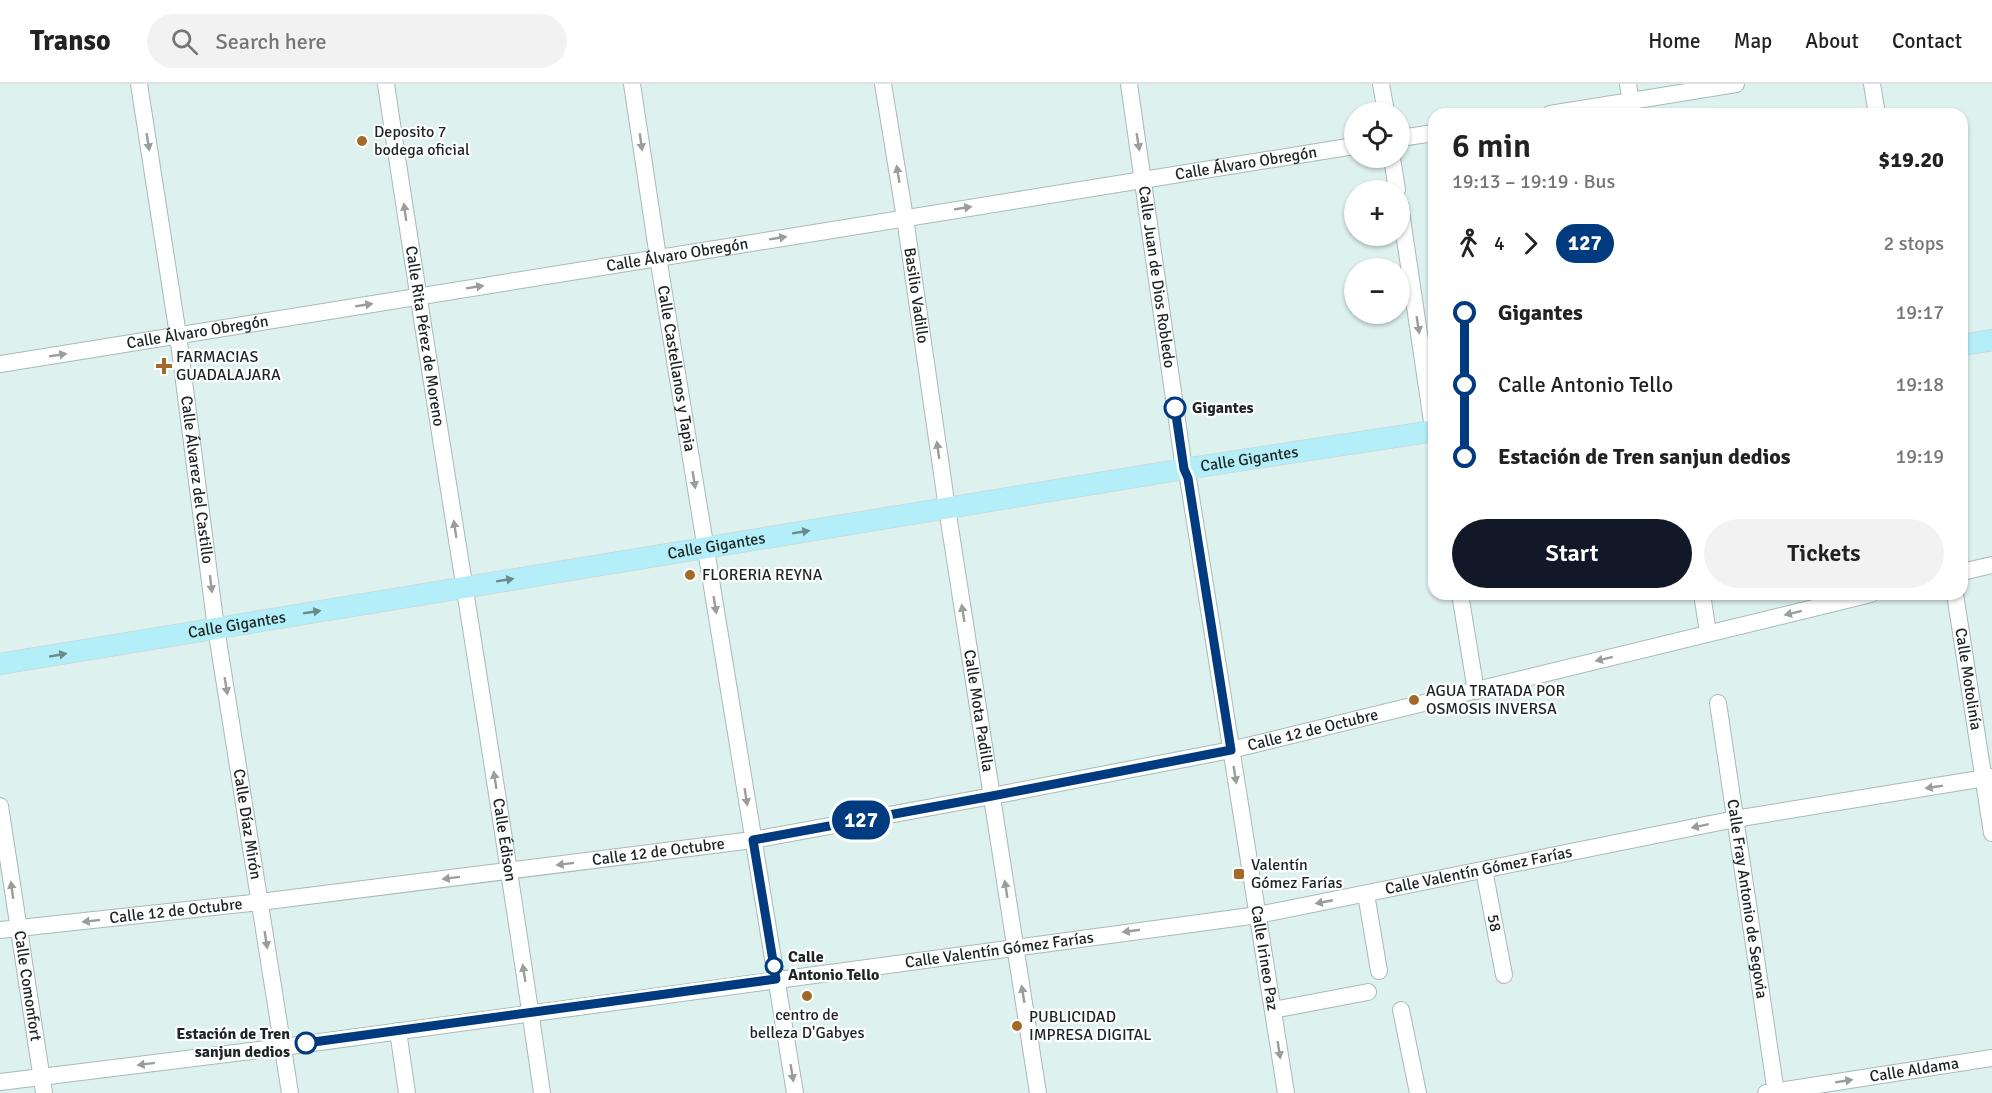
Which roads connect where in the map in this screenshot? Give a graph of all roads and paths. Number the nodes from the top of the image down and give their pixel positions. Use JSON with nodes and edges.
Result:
{"nodes":[{"id":1,"x":140,"y":84,"type":"edge"},
{"id":2,"x":386,"y":84,"type":"edge"},
{"id":3,"x":632,"y":84,"type":"edge"},
{"id":4,"x":883,"y":84,"type":"edge"},
{"id":5,"x":1130,"y":84,"type":"edge"},
{"id":6,"x":1381,"y":84,"type":"edge"},
{"id":7,"x":1629,"y":84,"type":"edge"},
{"id":8,"x":1736,"y":84,"type":"edge"},
{"id":9,"x":1872,"y":84,"type":"edge"},
{"id":10,"x":1384,"y":102,"type":"edge"},
{"id":11,"x":1632,"y":107,"type":"edge"},
{"id":12,"x":1876,"y":108,"type":"edge"},
{"id":13,"x":1428,"y":134,"type":"edge"},
{"id":14,"x":1410,"y":137,"type":"edge"},
{"id":15,"x":1344,"y":148,"type":"edge"},
{"id":16,"x":1144,"y":179,"type":"junction"},
{"id":17,"x":905,"y":218,"type":"junction"},
{"id":18,"x":1406,"y":246,"type":"edge"},
{"id":19,"x":658,"y":257,"type":"junction"},
{"id":20,"x":417,"y":296,"type":"junction"},
{"id":21,"x":178,"y":335,"type":"junction"},
{"id":22,"x":1992,"y":340,"type":"edge"},
{"id":23,"x":1968,"y":344,"type":"edge"},
{"id":24,"x":0,"y":364,"type":"edge"},
{"id":25,"x":1428,"y":392,"type":"edge"},
{"id":26,"x":1428,"y":433,"type":"edge"},
{"id":27,"x":1184,"y":469,"type":"junction"},
{"id":28,"x":947,"y":508,"type":"junction"},
{"id":29,"x":705,"y":547,"type":"junction"},
{"id":30,"x":1992,"y":565,"type":"edge"},
{"id":31,"x":1968,"y":571,"type":"edge"},
{"id":32,"x":464,"y":587,"type":"junction"},
{"id":33,"x":1461,"y":600,"type":"edge"},
{"id":34,"x":1703,"y":600,"type":"edge"},
{"id":35,"x":1846,"y":600,"type":"edge"},
{"id":36,"x":1956,"y":600,"type":"edge"},
{"id":37,"x":216,"y":628,"type":"junction"},
{"id":38,"x":1708,"y":633,"type":"junction"},
{"id":39,"x":0,"y":664,"type":"edge"},
{"id":40,"x":1476,"y":691,"type":"junction"},
{"id":41,"x":1718,"y":703,"type":"dead end"},
{"id":42,"x":1231,"y":750,"type":"junction"},
{"id":43,"x":1988,"y":778,"type":"edge"},
{"id":44,"x":992,"y":796,"type":"junction"},
{"id":45,"x":0,"y":806,"type":"edge"},
{"id":46,"x":1735,"y":819,"type":"junction"},
{"id":47,"x":1992,"y":833,"type":"edge"},
{"id":48,"x":753,"y":840,"type":"junction"},
{"id":49,"x":1484,"y":870,"type":"junction"},
{"id":50,"x":509,"y":871,"type":"junction"},
{"id":51,"x":1366,"y":894,"type":"junction"},
{"id":52,"x":260,"y":902,"type":"junction"},
{"id":53,"x":1258,"y":915,"type":"junction"},
{"id":54,"x":18,"y":929,"type":"junction"},
{"id":55,"x":0,"y":930,"type":"edge"},
{"id":56,"x":1016,"y":947,"type":"junction"},
{"id":57,"x":1379,"y":971,"type":"dead end"},
{"id":58,"x":1504,"y":975,"type":"dead end"},
{"id":59,"x":776,"y":979,"type":"junction"},
{"id":60,"x":1368,"y":992,"type":"dead end"},
{"id":61,"x":1273,"y":1010,"type":"junction"},
{"id":62,"x":1401,"y":1011,"type":"dead end"},
{"id":63,"x":531,"y":1013,"type":"junction"},
{"id":64,"x":398,"y":1031,"type":"junction"},
{"id":65,"x":283,"y":1047,"type":"junction"},
{"id":66,"x":1992,"y":1058,"type":"edge"},
{"id":67,"x":0,"y":1082,"type":"edge"},
{"id":68,"x":43,"y":1085,"type":"edge"},
{"id":69,"x":1773,"y":1092,"type":"edge"},
{"id":70,"x":290,"y":1093,"type":"edge"},
{"id":71,"x":407,"y":1093,"type":"edge"},
{"id":72,"x":542,"y":1093,"type":"edge"},
{"id":73,"x":795,"y":1093,"type":"edge"},
{"id":74,"x":1038,"y":1093,"type":"edge"},
{"id":75,"x":1286,"y":1093,"type":"edge"},
{"id":76,"x":1418,"y":1093,"type":"edge"}],
"edges":[{"from":1,"to":21,"type":"street","name":"Calle Álvarez del Castillo","one_way":true},
{"from":20,"to":2,"type":"street","name":"Calle Rita Pérez de Moreno","one_way":true},
{"from":3,"to":19,"type":"street","name":"Calle Castellanos y Tapia","one_way":true},
{"from":17,"to":4,"type":"street","name":"Basilio Vadillo","one_way":true},
{"from":5,"to":16,"type":"street","name":"Calle Juan de Dios Robledo","one_way":true},
{"from":6,"to":10,"type":"street"},
{"from":7,"to":11,"type":"street"},
{"from":8,"to":11,"type":"street"},
{"from":9,"to":12,"type":"street"},
{"from":13,"to":14,"type":"street"},
{"from":15,"to":16,"type":"street","name":"Calle Álvaro Obregón"},
{"from":17,"to":16,"type":"street","name":"Calle Álvaro Obregón","one_way":true},
{"from":16,"to":27,"type":"street","name":"Calle Juan de Dios Robledo"},
{"from":19,"to":17,"type":"street","name":"Calle Álvaro Obregón","one_way":true},
{"from":28,"to":17,"type":"street","name":"Basilio Vadillo","one_way":true},
{"from":18,"to":25,"type":"street","one_way":true},
{"from":20,"to":19,"type":"street","name":"Calle Álvaro Obregón","one_way":true},
{"from":19,"to":29,"type":"street","name":"Calle Castellanos y Tapia","one_way":true},
{"from":21,"to":20,"type":"street","name":"Calle Álvaro Obregón","one_way":true},
{"from":32,"to":20,"type":"street","name":"Calle Rita Pérez de Moreno","one_way":true},
{"from":24,"to":21,"type":"street","name":"Calle Álvaro Obregón","one_way":true},
{"from":21,"to":37,"type":"street","name":"Calle Álvarez del Castillo","one_way":true},
{"from":22,"to":23,"type":"main road"},
{"from":26,"to":27,"type":"main road","name":"Calle Gigantes"},
{"from":27,"to":28,"type":"main road","name":"Calle Gigantes"},
{"from":27,"to":42,"type":"street","name":"Calle Irineo Paz"},
{"from":29,"to":28,"type":"main road","name":"Calle Gigantes","one_way":true},
{"from":44,"to":28,"type":"street","name":"Calle Mota Padilla","one_way":true},
{"from":32,"to":29,"type":"main road","name":"Calle Gigantes","one_way":true},
{"from":29,"to":48,"type":"street","one_way":true},
{"from":30,"to":31,"type":"street"},
{"from":37,"to":32,"type":"main road","name":"Calle Gigantes","one_way":true},
{"from":50,"to":32,"type":"street","name":"Calle Édison","one_way":true},
{"from":33,"to":40,"type":"street"},
{"from":34,"to":38,"type":"street"},
{"from":35,"to":38,"type":"street","name":"Calle 12 de Octubre","one_way":true},
{"from":36,"to":43,"type":"street","name":"Calle Motolinía"},
{"from":39,"to":37,"type":"main road","name":"Calle Gigantes","one_way":true},
{"from":37,"to":52,"type":"street","name":"Calle Díaz Mirón","one_way":true},
{"from":38,"to":40,"type":"street","name":"Calle 12 de Octubre","one_way":true},
{"from":40,"to":42,"type":"street","name":"Calle 12 de Octubre"},
{"from":41,"to":46,"type":"street","name":"Calle Fray Antonio de Segovia"},
{"from":42,"to":44,"type":"street","name":"Calle 12 de Octubre"},
{"from":42,"to":53,"type":"street","name":"Calle Irineo Paz","one_way":true},
{"from":43,"to":46,"type":"street","name":"Calle Valentín Gómez Farías","one_way":true},
{"from":43,"to":47,"type":"street","name":"Calle Motolinía"},
{"from":44,"to":48,"type":"street","name":"Calle 12 de Octubre"},
{"from":56,"to":44,"type":"street","name":"Calle Mota Padilla","one_way":true},
{"from":54,"to":45,"type":"street","name":"Calle Comonfort","one_way":true},
{"from":46,"to":49,"type":"street","name":"Calle Valentín Gómez Farías","one_way":true},
{"from":46,"to":69,"type":"street","name":"Calle Fray Antonio de Segovia"},
{"from":48,"to":50,"type":"street","name":"Calle 12 de Octubre","one_way":true},
{"from":48,"to":59,"type":"street"},
{"from":49,"to":51,"type":"street","name":"Calle Valentín Gómez Farías"},
{"from":49,"to":58,"type":"street","name":"58"},
{"from":50,"to":52,"type":"street","name":"Calle 12 de Octubre","one_way":true},
{"from":63,"to":50,"type":"street","name":"Calle Édison","one_way":true},
{"from":51,"to":53,"type":"street","name":"Calle Valentín Gómez Farías","one_way":true},
{"from":51,"to":57,"type":"street"},
{"from":52,"to":54,"type":"street","name":"Calle 12 de Octubre","one_way":true},
{"from":52,"to":65,"type":"street","name":"Calle Díaz Mirón","one_way":true},
{"from":53,"to":56,"type":"street","name":"Calle Valentín Gómez Farías","one_way":true},
{"from":53,"to":61,"type":"street","name":"Calle Irineo Paz"},
{"from":54,"to":55,"type":"street","name":"Calle 12 de Octubre"},
{"from":54,"to":68,"type":"street","name":"Calle Comonfort"},
{"from":56,"to":59,"type":"street","name":"Calle Valentín Gómez Farías"},
{"from":74,"to":56,"type":"street","name":"Calle Mota Padilla","one_way":true},
{"from":59,"to":63,"type":"street","name":"Calle Valentín Gómez Farías"},
{"from":59,"to":73,"type":"street","one_way":true},
{"from":60,"to":61,"type":"street"},
{"from":61,"to":75,"type":"street","name":"Calle Irineo Paz","one_way":true},
{"from":62,"to":76,"type":"street"},
{"from":63,"to":64,"type":"street","name":"Calle Valentín Gómez Farías"},
{"from":63,"to":72,"type":"street","name":"Calle Édison"},
{"from":64,"to":65,"type":"street","name":"Calle Valentín Gómez Farías"},
{"from":64,"to":71,"type":"street"},
{"from":65,"to":68,"type":"street","name":"Calle Valentín Gómez Farías","one_way":true},
{"from":65,"to":70,"type":"street","name":"Calle Díaz Mirón"},
{"from":69,"to":66,"type":"street","name":"Calle Aldama","one_way":true},
{"from":67,"to":68,"type":"street","name":"Calle Valentín Gómez Farías"}]}
